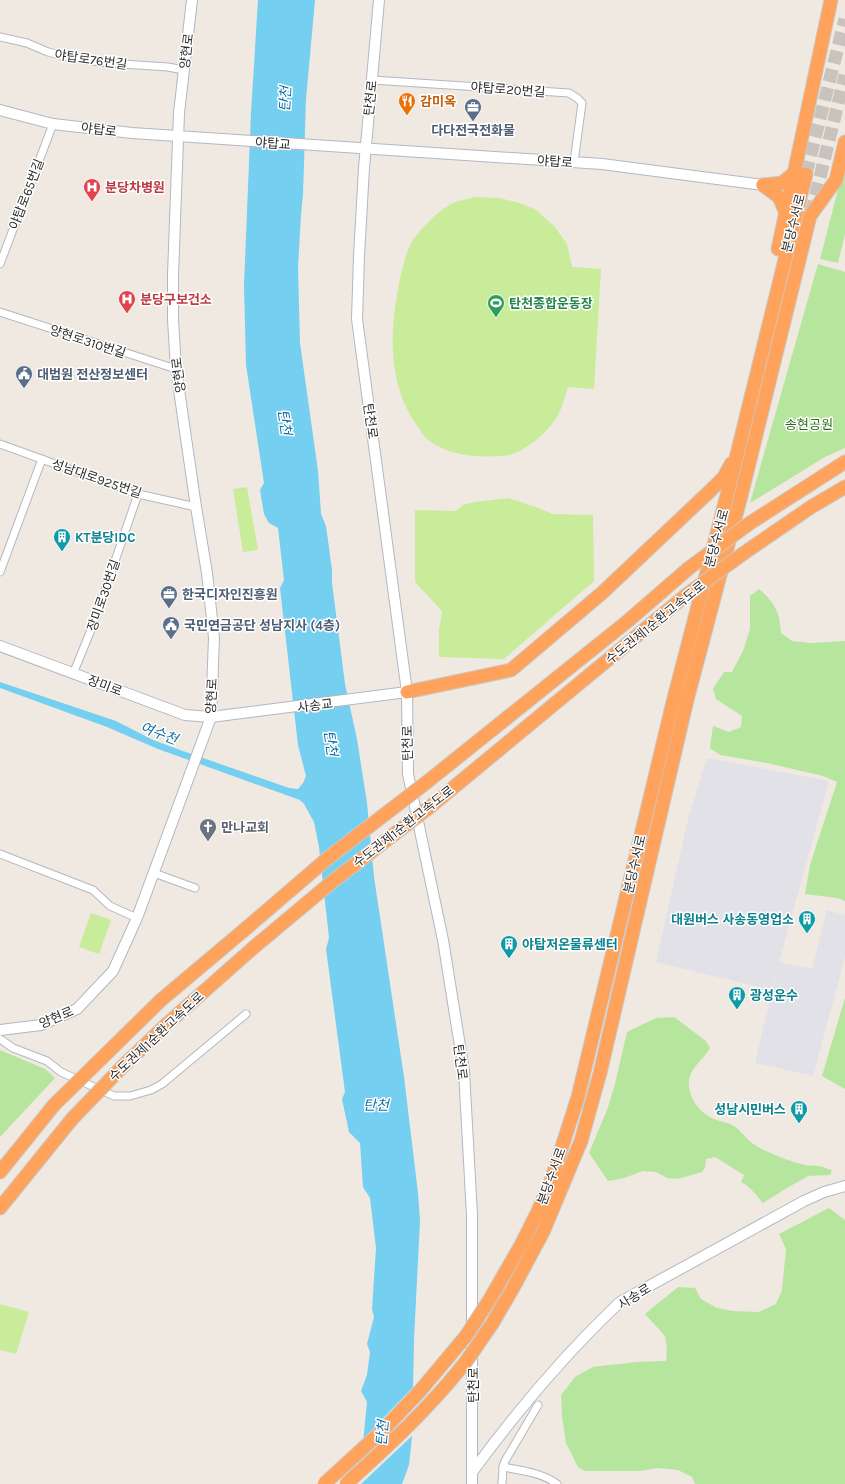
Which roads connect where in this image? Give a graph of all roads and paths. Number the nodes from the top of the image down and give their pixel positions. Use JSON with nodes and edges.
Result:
{"nodes":[{"id":1,"x":192,"y":0,"type":"edge"},
{"id":2,"x":379,"y":0,"type":"edge"},
{"id":3,"x":831,"y":0,"type":"edge"},
{"id":4,"x":0,"y":37,"type":"edge"},
{"id":5,"x":184,"y":70,"type":"junction"},
{"id":6,"x":372,"y":80,"type":"junction"},
{"id":7,"x":0,"y":110,"type":"edge"},
{"id":8,"x":52,"y":124,"type":"junction"},
{"id":9,"x":179,"y":136,"type":"junction"},
{"id":10,"x":200,"y":138,"type":"joint"},
{"id":11,"x":845,"y":142,"type":"edge"},
{"id":12,"x":346,"y":147,"type":"joint"},
{"id":13,"x":366,"y":148,"type":"junction"},
{"id":14,"x":574,"y":162,"type":"junction"},
{"id":15,"x":799,"y":174,"type":"junction"},
{"id":16,"x":763,"y":186,"type":"junction"},
{"id":17,"x":786,"y":213,"type":"junction"},
{"id":18,"x":0,"y":264,"type":"edge"},
{"id":19,"x":0,"y":312,"type":"edge"},
{"id":20,"x":765,"y":337,"type":"junction"},
{"id":21,"x":176,"y":370,"type":"junction"},
{"id":22,"x":0,"y":444,"type":"edge"},
{"id":23,"x":739,"y":448,"type":"junction"},
{"id":24,"x":42,"y":459,"type":"junction"},
{"id":25,"x":845,"y":462,"type":"edge"},
{"id":26,"x":845,"y":488,"type":"edge"},
{"id":27,"x":138,"y":494,"type":"junction"},
{"id":28,"x":196,"y":507,"type":"junction"},
{"id":29,"x":0,"y":572,"type":"edge"},
{"id":30,"x":0,"y":646,"type":"edge"},
{"id":31,"x":73,"y":674,"type":"junction"},
{"id":32,"x":406,"y":692,"type":"junction"},
{"id":33,"x":243,"y":714,"type":"joint"},
{"id":34,"x":211,"y":717,"type":"junction"},
{"id":35,"x":0,"y":854,"type":"edge"},
{"id":36,"x":154,"y":873,"type":"junction"},
{"id":37,"x":195,"y":888,"type":"dead end"},
{"id":38,"x":138,"y":918,"type":"junction"},
{"id":39,"x":246,"y":1014,"type":"dead end"},
{"id":40,"x":0,"y":1030,"type":"edge"},
{"id":41,"x":0,"y":1040,"type":"edge"},
{"id":42,"x":0,"y":1172,"type":"edge"},
{"id":43,"x":845,"y":1186,"type":"edge"},
{"id":44,"x":0,"y":1208,"type":"edge"},
{"id":45,"x":538,"y":1405,"type":"dead end"},
{"id":46,"x":503,"y":1467,"type":"junction"},
{"id":47,"x":473,"y":1471,"type":"junction"},
{"id":48,"x":324,"y":1484,"type":"edge"},
{"id":49,"x":346,"y":1484,"type":"edge"},
{"id":50,"x":472,"y":1484,"type":"edge"},
{"id":51,"x":502,"y":1484,"type":"edge"},
{"id":52,"x":557,"y":1484,"type":"edge"}],
"edges":[{"from":1,"to":5,"type":"main road","name":"양현로"},
{"from":2,"to":6,"type":"main road","name":"탄천로"},
{"from":3,"to":15,"type":"highway"},
{"from":4,"to":5,"type":"street","name":"야탑로76번길"},
{"from":5,"to":9,"type":"main road","name":"양현로"},
{"from":6,"to":13,"type":"main road","name":"탄천로"},
{"from":6,"to":14,"type":"street","name":"야탑로20번길"},
{"from":7,"to":8,"type":"main road","name":"야탑로"},
{"from":8,"to":9,"type":"main road","name":"야탑로"},
{"from":8,"to":18,"type":"street","name":"야탑로65번길"},
{"from":9,"to":10,"type":"main road","name":"야탑로"},
{"from":9,"to":21,"type":"main road","name":"양현로"},
{"from":10,"to":12,"type":"main road","name":"야탑교"},
{"from":11,"to":49,"type":"highway","name":"분당수서로","bridge":true},
{"from":12,"to":13,"type":"main road","name":"야탑로"},
{"from":13,"to":14,"type":"main road","name":"야탑로"},
{"from":13,"to":32,"type":"main road","name":"탄천로"},
{"from":14,"to":16,"type":"main road","name":"야탑로"},
{"from":15,"to":16,"type":"highway"},
{"from":15,"to":17,"type":"highway"},
{"from":15,"to":20,"type":"highway","name":"분당수서로"},
{"from":16,"to":17,"type":"highway"},
{"from":17,"to":20,"type":"highway"},
{"from":19,"to":21,"type":"street","name":"양현로310번길"},
{"from":20,"to":23,"type":"highway","name":"분당수서로"},
{"from":21,"to":28,"type":"main road","name":"양현로"},
{"from":22,"to":24,"type":"street","name":"성남대로925번길"},
{"from":23,"to":32,"type":"highway"},
{"from":23,"to":48,"type":"highway","name":"분당수서로","bridge":true},
{"from":24,"to":27,"type":"street","name":"성남대로925번길"},
{"from":24,"to":29,"type":"street"},
{"from":25,"to":42,"type":"highway","name":"수도권제1순환고속도로","bridge":true},
{"from":26,"to":44,"type":"highway","name":"수도권제1순환고속도로","bridge":true},
{"from":27,"to":28,"type":"street","name":"성남대로925번길"},
{"from":27,"to":31,"type":"street","name":"장미로30번길"},
{"from":28,"to":34,"type":"main road","name":"양현로"},
{"from":30,"to":31,"type":"main road","name":"장미로"},
{"from":31,"to":34,"type":"main road","name":"장미로"},
{"from":32,"to":33,"type":"main road","name":"사송교"},
{"from":32,"to":47,"type":"main road","name":"탄천로"},
{"from":33,"to":34,"type":"main road","name":"장미로"},
{"from":34,"to":36,"type":"main road","name":"양현로"},
{"from":35,"to":38,"type":"street"},
{"from":36,"to":37,"type":"street"},
{"from":36,"to":38,"type":"main road","name":"양현로"},
{"from":38,"to":40,"type":"main road","name":"양현로"},
{"from":39,"to":41,"type":"street"},
{"from":43,"to":47,"type":"main road","name":"사송로"},
{"from":45,"to":46,"type":"street"},
{"from":46,"to":51,"type":"street"},
{"from":46,"to":52,"type":"street"},
{"from":47,"to":50,"type":"main road","name":"탄천로"}]}
